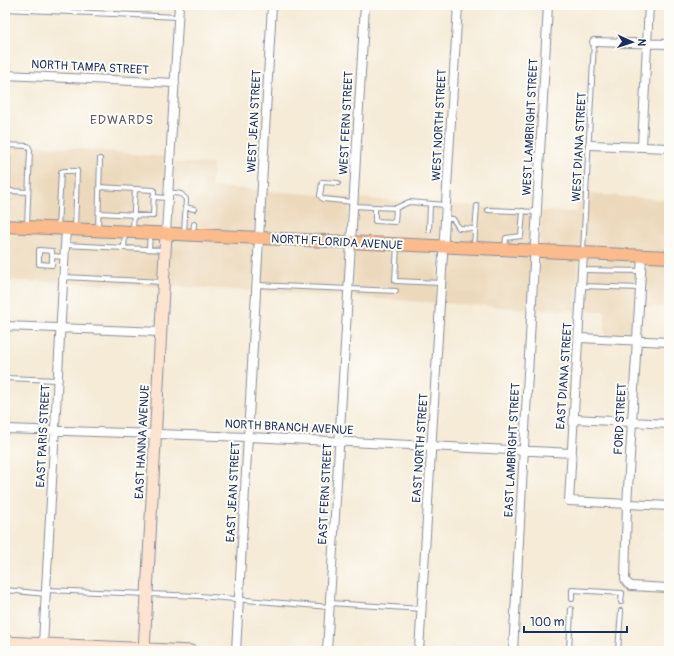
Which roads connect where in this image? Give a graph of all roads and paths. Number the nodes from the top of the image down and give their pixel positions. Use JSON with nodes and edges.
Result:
{"nodes":[{"id":1,"x":179,"y":5,"type":"edge"},
{"id":2,"x":272,"y":5,"type":"edge"},
{"id":3,"x":365,"y":5,"type":"edge"},
{"id":4,"x":458,"y":5,"type":"edge"},
{"id":5,"x":548,"y":5,"type":"edge"},
{"id":6,"x":649,"y":5,"type":"edge"},
{"id":7,"x":5,"y":9,"type":"edge"},
{"id":8,"x":178,"y":17,"type":"junction"},
{"id":9,"x":594,"y":42,"type":"joint"},
{"id":10,"x":647,"y":43,"type":"junction"},
{"id":11,"x":669,"y":44,"type":"edge"},
{"id":12,"x":5,"y":75,"type":"edge"},
{"id":13,"x":175,"y":83,"type":"junction"},
{"id":14,"x":5,"y":144,"type":"edge"},
{"id":15,"x":590,"y":145,"type":"junction"},
{"id":16,"x":642,"y":146,"type":"junction"},
{"id":17,"x":669,"y":148,"type":"edge"},
{"id":18,"x":8,"y":156,"type":"dead end"},
{"id":19,"x":100,"y":159,"type":"dead end"},
{"id":20,"x":338,"y":183,"type":"dead end"},
{"id":21,"x":99,"y":187,"type":"junction"},
{"id":22,"x":135,"y":189,"type":"junction"},
{"id":23,"x":28,"y":192,"type":"junction"},
{"id":24,"x":168,"y":195,"type":"junction"},
{"id":25,"x":153,"y":197,"type":"junction"},
{"id":26,"x":353,"y":204,"type":"junction"},
{"id":27,"x":430,"y":204,"type":"junction"},
{"id":28,"x":446,"y":205,"type":"junction"},
{"id":29,"x":476,"y":206,"type":"dead end"},
{"id":30,"x":186,"y":207,"type":"junction"},
{"id":31,"x":375,"y":207,"type":"junction"},
{"id":32,"x":396,"y":208,"type":"junction"},
{"id":33,"x":194,"y":209,"type":"dead end"},
{"id":34,"x":488,"y":210,"type":"dead end"},
{"id":35,"x":522,"y":211,"type":"junction"},
{"id":36,"x":538,"y":212,"type":"junction"},
{"id":37,"x":98,"y":213,"type":"junction"},
{"id":38,"x":133,"y":215,"type":"junction"},
{"id":39,"x":445,"y":219,"type":"junction"},
{"id":40,"x":5,"y":226,"type":"edge"},
{"id":41,"x":27,"y":227,"type":"junction"},
{"id":42,"x":67,"y":229,"type":"junction"},
{"id":43,"x":475,"y":229,"type":"junction"},
{"id":44,"x":98,"y":230,"type":"junction"},
{"id":45,"x":429,"y":230,"type":"dead end"},
{"id":46,"x":190,"y":231,"type":"junction"},
{"id":47,"x":129,"y":232,"type":"junction"},
{"id":48,"x":150,"y":233,"type":"junction"},
{"id":49,"x":166,"y":234,"type":"junction"},
{"id":50,"x":259,"y":238,"type":"junction"},
{"id":51,"x":351,"y":242,"type":"junction"},
{"id":52,"x":397,"y":244,"type":"junction"},
{"id":53,"x":65,"y":245,"type":"junction"},
{"id":54,"x":444,"y":247,"type":"junction"},
{"id":55,"x":124,"y":248,"type":"junction"},
{"id":56,"x":474,"y":248,"type":"junction"},
{"id":57,"x":149,"y":249,"type":"junction"},
{"id":58,"x":165,"y":250,"type":"junction"},
{"id":59,"x":505,"y":250,"type":"junction"},
{"id":60,"x":536,"y":251,"type":"junction"},
{"id":61,"x":583,"y":253,"type":"junction"},
{"id":62,"x":52,"y":256,"type":"junction"},
{"id":63,"x":642,"y":256,"type":"junction"},
{"id":64,"x":65,"y":257,"type":"junction"},
{"id":65,"x":669,"y":258,"type":"edge"},
{"id":66,"x":582,"y":270,"type":"junction"},
{"id":67,"x":641,"y":271,"type":"junction"},
{"id":68,"x":63,"y":277,"type":"junction"},
{"id":69,"x":163,"y":282,"type":"junction"},
{"id":70,"x":442,"y":283,"type":"junction"},
{"id":71,"x":256,"y":285,"type":"junction"},
{"id":72,"x":582,"y":286,"type":"junction"},
{"id":73,"x":640,"y":288,"type":"junction"},
{"id":74,"x":349,"y":289,"type":"junction"},
{"id":75,"x":396,"y":291,"type":"dead end"},
{"id":76,"x":5,"y":326,"type":"edge"},
{"id":77,"x":61,"y":328,"type":"junction"},
{"id":78,"x":161,"y":332,"type":"junction"},
{"id":79,"x":579,"y":338,"type":"junction"},
{"id":80,"x":637,"y":340,"type":"junction"},
{"id":81,"x":669,"y":342,"type":"edge"},
{"id":82,"x":5,"y":378,"type":"edge"},
{"id":83,"x":58,"y":380,"type":"junction"},
{"id":84,"x":574,"y":419,"type":"junction"},
{"id":85,"x":632,"y":423,"type":"junction"},
{"id":86,"x":669,"y":424,"type":"edge"},
{"id":87,"x":5,"y":429,"type":"edge"},
{"id":88,"x":56,"y":430,"type":"junction"},
{"id":89,"x":156,"y":434,"type":"junction"},
{"id":90,"x":248,"y":437,"type":"junction"},
{"id":91,"x":340,"y":441,"type":"junction"},
{"id":92,"x":432,"y":446,"type":"junction"},
{"id":93,"x":524,"y":450,"type":"junction"},
{"id":94,"x":572,"y":453,"type":"junction"},
{"id":95,"x":627,"y":504,"type":"junction"},
{"id":96,"x":669,"y":506,"type":"edge"},
{"id":97,"x":669,"y":588,"type":"edge"},
{"id":98,"x":5,"y":590,"type":"edge"},
{"id":99,"x":46,"y":592,"type":"junction"},
{"id":100,"x":147,"y":594,"type":"junction"},
{"id":101,"x":239,"y":599,"type":"junction"},
{"id":102,"x":572,"y":599,"type":"dead end"},
{"id":103,"x":621,"y":602,"type":"dead end"},
{"id":104,"x":330,"y":605,"type":"junction"},
{"id":105,"x":422,"y":609,"type":"junction"},
{"id":106,"x":571,"y":609,"type":"dead end"},
{"id":107,"x":621,"y":611,"type":"dead end"},
{"id":108,"x":5,"y":642,"type":"edge"},
{"id":109,"x":36,"y":646,"type":"edge"},
{"id":110,"x":87,"y":649,"type":"edge"},
{"id":111,"x":144,"y":650,"type":"edge"},
{"id":112,"x":191,"y":651,"type":"edge"},
{"id":113,"x":236,"y":651,"type":"edge"},
{"id":114,"x":327,"y":651,"type":"edge"},
{"id":115,"x":419,"y":651,"type":"edge"},
{"id":116,"x":513,"y":651,"type":"edge"},
{"id":117,"x":569,"y":651,"type":"edge"},
{"id":118,"x":618,"y":651,"type":"edge"}],
"edges":[{"from":1,"to":8,"type":"street"},
{"from":2,"to":50,"type":"street","name":"WEST JEAN STREET"},
{"from":3,"to":26,"type":"street","name":"WEST FERN STREET"},
{"from":4,"to":28,"type":"street","name":"WEST NORTH STREET"},
{"from":5,"to":36,"type":"street","name":"WEST LAMBRIGHT STREET"},
{"from":6,"to":10,"type":"street"},
{"from":7,"to":8,"type":"lane"},
{"from":8,"to":13,"type":"street"},
{"from":9,"to":10,"type":"street"},
{"from":9,"to":15,"type":"lane","name":"WEST DIANA STREET"},
{"from":10,"to":11,"type":"street"},
{"from":10,"to":16,"type":"street"},
{"from":12,"to":13,"type":"street","name":"NORTH TAMPA STREET"},
{"from":13,"to":24,"type":"street"},
{"from":14,"to":23,"type":"lane"},
{"from":15,"to":16,"type":"street"},
{"from":15,"to":61,"type":"lane","name":"WEST DIANA STREET"},
{"from":16,"to":17,"type":"street"},
{"from":18,"to":23,"type":"lane"},
{"from":19,"to":21,"type":"lane"},
{"from":20,"to":26,"type":"lane"},
{"from":21,"to":22,"type":"lane"},
{"from":21,"to":37,"type":"lane"},
{"from":22,"to":25,"type":"lane"},
{"from":22,"to":38,"type":"lane"},
{"from":23,"to":41,"type":"lane"},
{"from":24,"to":25,"type":"lane"},
{"from":24,"to":30,"type":"lane"},
{"from":24,"to":49,"type":"street"},
{"from":25,"to":38,"type":"lane"},
{"from":26,"to":31,"type":"lane"},
{"from":26,"to":51,"type":"street","name":"WEST FERN STREET"},
{"from":27,"to":28,"type":"lane"},
{"from":27,"to":32,"type":"lane"},
{"from":27,"to":45,"type":"lane"},
{"from":28,"to":39,"type":"street","name":"WEST NORTH STREET"},
{"from":29,"to":43,"type":"lane"},
{"from":30,"to":33,"type":"lane"},
{"from":30,"to":46,"type":"lane"},
{"from":31,"to":32,"type":"lane"},
{"from":31,"to":32,"type":"lane"},
{"from":34,"to":35,"type":"lane"},
{"from":35,"to":36,"type":"lane"},
{"from":35,"to":59,"type":"lane"},
{"from":36,"to":60,"type":"street","name":"WEST LAMBRIGHT STREET"},
{"from":37,"to":38,"type":"lane"},
{"from":37,"to":44,"type":"lane"},
{"from":38,"to":47,"type":"lane"},
{"from":39,"to":43,"type":"lane"},
{"from":39,"to":54,"type":"street","name":"WEST NORTH STREET"},
{"from":40,"to":41,"type":"main road","name":"NORTH FLORIDA AVENUE"},
{"from":41,"to":42,"type":"main road","name":"NORTH FLORIDA AVENUE"},
{"from":42,"to":42,"type":"lane"},
{"from":42,"to":44,"type":"main road","name":"NORTH FLORIDA AVENUE"},
{"from":42,"to":53,"type":"street","name":"EAST PARIS STREET"},
{"from":43,"to":56,"type":"lane"},
{"from":44,"to":47,"type":"main road","name":"NORTH FLORIDA AVENUE"},
{"from":46,"to":49,"type":"main road","name":"NORTH FLORIDA AVENUE"},
{"from":46,"to":50,"type":"main road","name":"NORTH FLORIDA AVENUE"},
{"from":47,"to":48,"type":"main road","name":"NORTH FLORIDA AVENUE"},
{"from":47,"to":55,"type":"lane"},
{"from":48,"to":49,"type":"main road","name":"NORTH FLORIDA AVENUE"},
{"from":48,"to":57,"type":"lane"},
{"from":49,"to":58,"type":"street","name":"EAST HANNA AVENUE"},
{"from":50,"to":51,"type":"main road","name":"NORTH FLORIDA AVENUE"},
{"from":50,"to":71,"type":"street","name":"EAST JEAN STREET"},
{"from":51,"to":52,"type":"main road","name":"NORTH FLORIDA AVENUE"},
{"from":51,"to":74,"type":"street","name":"EAST FERN STREET"},
{"from":52,"to":54,"type":"main road","name":"NORTH FLORIDA AVENUE"},
{"from":52,"to":70,"type":"lane"},
{"from":53,"to":55,"type":"lane"},
{"from":53,"to":64,"type":"street","name":"EAST PARIS STREET"},
{"from":54,"to":56,"type":"main road","name":"NORTH FLORIDA AVENUE"},
{"from":54,"to":70,"type":"street","name":"EAST NORTH STREET"},
{"from":55,"to":57,"type":"lane"},
{"from":56,"to":59,"type":"main road","name":"NORTH FLORIDA AVENUE"},
{"from":57,"to":58,"type":"lane"},
{"from":58,"to":69,"type":"street","name":"EAST HANNA AVENUE"},
{"from":59,"to":60,"type":"main road","name":"NORTH FLORIDA AVENUE"},
{"from":60,"to":61,"type":"main road","name":"NORTH FLORIDA AVENUE"},
{"from":60,"to":93,"type":"street","name":"EAST LAMBRIGHT STREET"},
{"from":61,"to":63,"type":"main road","name":"NORTH FLORIDA AVENUE"},
{"from":61,"to":66,"type":"street","name":"EAST DIANA STREET"},
{"from":62,"to":62,"type":"lane"},
{"from":62,"to":64,"type":"lane"},
{"from":63,"to":65,"type":"main road","name":"NORTH FLORIDA AVENUE"},
{"from":63,"to":67,"type":"street","name":"FORD STREET"},
{"from":64,"to":68,"type":"street","name":"EAST PARIS STREET"},
{"from":66,"to":67,"type":"lane"},
{"from":66,"to":72,"type":"street","name":"EAST DIANA STREET"},
{"from":67,"to":73,"type":"street","name":"FORD STREET"},
{"from":68,"to":69,"type":"lane"},
{"from":68,"to":77,"type":"street","name":"EAST PARIS STREET"},
{"from":69,"to":78,"type":"street","name":"EAST HANNA AVENUE"},
{"from":70,"to":92,"type":"street","name":"EAST NORTH STREET"},
{"from":71,"to":74,"type":"lane"},
{"from":71,"to":90,"type":"street","name":"EAST JEAN STREET"},
{"from":72,"to":73,"type":"lane"},
{"from":72,"to":79,"type":"street","name":"EAST DIANA STREET"},
{"from":73,"to":80,"type":"street","name":"FORD STREET"},
{"from":74,"to":75,"type":"lane"},
{"from":74,"to":91,"type":"street","name":"EAST FERN STREET"},
{"from":76,"to":77,"type":"street"},
{"from":77,"to":78,"type":"street"},
{"from":77,"to":83,"type":"street","name":"EAST PARIS STREET"},
{"from":78,"to":89,"type":"street","name":"EAST HANNA AVENUE"},
{"from":79,"to":80,"type":"street"},
{"from":79,"to":84,"type":"street","name":"EAST DIANA STREET"},
{"from":80,"to":81,"type":"street"},
{"from":80,"to":85,"type":"street","name":"FORD STREET"},
{"from":82,"to":83,"type":"lane"},
{"from":83,"to":88,"type":"street","name":"EAST PARIS STREET"},
{"from":84,"to":85,"type":"street"},
{"from":84,"to":94,"type":"street","name":"EAST DIANA STREET"},
{"from":85,"to":86,"type":"street"},
{"from":85,"to":95,"type":"street","name":"FORD STREET"},
{"from":87,"to":88,"type":"street","name":"NORTH BRANCH AVENUE"},
{"from":88,"to":89,"type":"street","name":"NORTH BRANCH AVENUE"},
{"from":88,"to":99,"type":"street","name":"EAST PARIS STREET"},
{"from":89,"to":90,"type":"street","name":"NORTH BRANCH AVENUE"},
{"from":89,"to":100,"type":"street","name":"EAST HANNA AVENUE"},
{"from":90,"to":91,"type":"street","name":"NORTH BRANCH AVENUE"},
{"from":90,"to":101,"type":"street","name":"EAST JEAN STREET"},
{"from":91,"to":92,"type":"street","name":"NORTH BRANCH AVENUE"},
{"from":91,"to":104,"type":"street","name":"EAST FERN STREET"},
{"from":92,"to":93,"type":"street","name":"NORTH BRANCH AVENUE"},
{"from":92,"to":105,"type":"street","name":"EAST NORTH STREET"},
{"from":93,"to":94,"type":"street","name":"NORTH BRANCH AVENUE"},
{"from":93,"to":116,"type":"street","name":"EAST LAMBRIGHT STREET"},
{"from":94,"to":95,"type":"street","name":"EAST DIANA STREET"},
{"from":95,"to":96,"type":"street"},
{"from":95,"to":97,"type":"street","name":"FORD STREET"},
{"from":98,"to":99,"type":"lane"},
{"from":99,"to":100,"type":"lane"},
{"from":99,"to":109,"type":"street","name":"EAST PARIS STREET"},
{"from":100,"to":101,"type":"lane"},
{"from":100,"to":111,"type":"street","name":"EAST HANNA AVENUE"},
{"from":101,"to":104,"type":"lane"},
{"from":101,"to":113,"type":"street","name":"EAST JEAN STREET"},
{"from":102,"to":103,"type":"lane"},
{"from":104,"to":105,"type":"lane"},
{"from":104,"to":114,"type":"street","name":"EAST FERN STREET"},
{"from":105,"to":115,"type":"street","name":"EAST NORTH STREET"},
{"from":106,"to":117,"type":"lane"},
{"from":107,"to":118,"type":"lane"},
{"from":108,"to":109,"type":"street"},
{"from":109,"to":110,"type":"street"},
{"from":110,"to":111,"type":"street"},
{"from":111,"to":112,"type":"street"}]}
